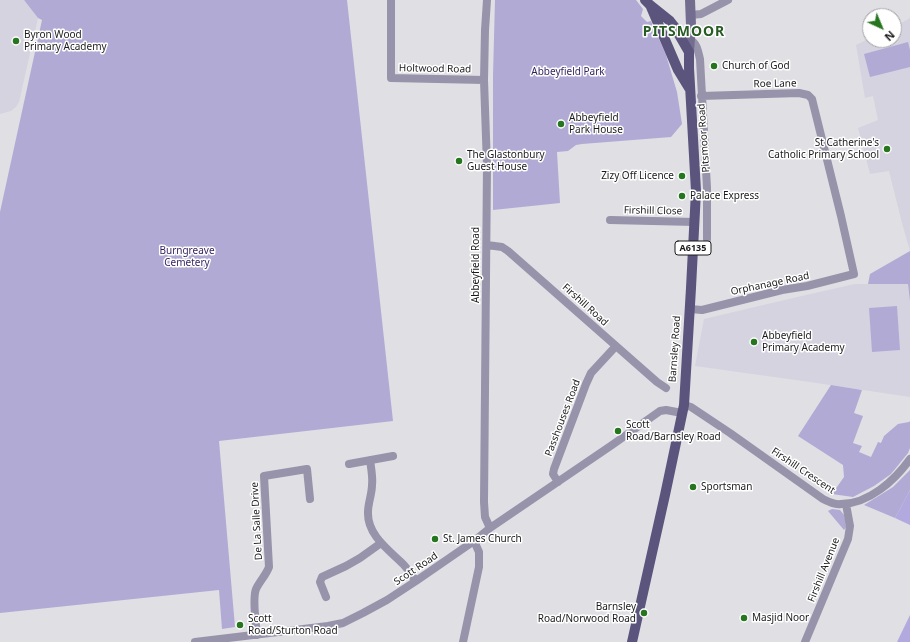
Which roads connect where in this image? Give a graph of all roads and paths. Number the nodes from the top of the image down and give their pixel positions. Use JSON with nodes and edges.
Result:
{"nodes":[{"id":1,"x":391,"y":0,"type":"edge"},
{"id":2,"x":487,"y":0,"type":"edge"},
{"id":3,"x":690,"y":0,"type":"edge"},
{"id":4,"x":728,"y":0,"type":"edge"},
{"id":5,"x":648,"y":3,"type":"edge"},
{"id":6,"x":691,"y":15,"type":"junction"},
{"id":7,"x":690,"y":40,"type":"junction"},
{"id":8,"x":689,"y":52,"type":"junction"},
{"id":9,"x":484,"y":80,"type":"junction"},
{"id":10,"x":691,"y":91,"type":"junction"},
{"id":11,"x":701,"y":96,"type":"junction"},
{"id":12,"x":610,"y":220,"type":"dead end"},
{"id":13,"x":695,"y":222,"type":"junction"},
{"id":14,"x":707,"y":239,"type":"dead end"},
{"id":15,"x":487,"y":245,"type":"junction"},
{"id":16,"x":854,"y":274,"type":"joint"},
{"id":17,"x":690,"y":309,"type":"junction"},
{"id":18,"x":616,"y":346,"type":"junction"},
{"id":19,"x":666,"y":388,"type":"dead end"},
{"id":20,"x":683,"y":409,"type":"junction"},
{"id":21,"x":393,"y":456,"type":"dead end"},
{"id":22,"x":910,"y":459,"type":"edge"},
{"id":23,"x":370,"y":460,"type":"junction"},
{"id":24,"x":350,"y":464,"type":"dead end"},
{"id":25,"x":558,"y":482,"type":"junction"},
{"id":26,"x":310,"y":499,"type":"dead end"},
{"id":27,"x":846,"y":504,"type":"junction"},
{"id":28,"x":490,"y":528,"type":"junction"},
{"id":29,"x":474,"y":541,"type":"junction"},
{"id":30,"x":381,"y":543,"type":"junction"},
{"id":31,"x":416,"y":581,"type":"junction"},
{"id":32,"x":326,"y":597,"type":"dead end"},
{"id":33,"x":257,"y":635,"type":"junction"},
{"id":34,"x":195,"y":642,"type":"edge"},
{"id":35,"x":463,"y":642,"type":"edge"},
{"id":36,"x":632,"y":642,"type":"edge"},
{"id":37,"x":805,"y":642,"type":"edge"}],
"edges":[{"from":1,"to":9,"type":"street","name":"Holtwood Road"},
{"from":2,"to":9,"type":"street","name":"Abbeyfield Road"},
{"from":3,"to":6,"type":"main road"},
{"from":4,"to":6,"type":"street"},
{"from":5,"to":8,"type":"main road","number":"A6135"},
{"from":5,"to":10,"type":"main road","number":"A6135"},
{"from":6,"to":7,"type":"main road"},
{"from":7,"to":8,"type":"main road"},
{"from":7,"to":11,"type":"street","name":"Pitsmoor Road"},
{"from":8,"to":10,"type":"main road","name":"Barnsley Road","number":"A6135"},
{"from":9,"to":15,"type":"street","name":"Abbeyfield Road"},
{"from":10,"to":13,"type":"main road","name":"Barnsley Road","number":"A6135"},
{"from":11,"to":14,"type":"street","name":"Pitsmoor Road"},
{"from":11,"to":16,"type":"street","name":"Roe Lane"},
{"from":12,"to":13,"type":"street","name":"Firshill Close"},
{"from":13,"to":17,"type":"main road","name":"Barnsley Road","number":"A6135"},
{"from":15,"to":18,"type":"street","name":"Firshill Road"},
{"from":15,"to":28,"type":"street","name":"Abbeyfield Road"},
{"from":16,"to":17,"type":"street","name":"Orphanage Road"},
{"from":17,"to":20,"type":"main road","name":"Barnsley Road","number":"A6135"},
{"from":18,"to":19,"type":"street","name":"Firshill Road"},
{"from":18,"to":25,"type":"street","name":"Passhouses Road"},
{"from":20,"to":25,"type":"street","name":"Scott Road"},
{"from":20,"to":27,"type":"street","name":"Firshill Crescent"},
{"from":20,"to":36,"type":"main road","name":"Barnsley Road","number":"A6135"},
{"from":21,"to":23,"type":"street"},
{"from":22,"to":27,"type":"street","name":"Firshill Crescent"},
{"from":23,"to":24,"type":"street"},
{"from":23,"to":30,"type":"street"},
{"from":25,"to":28,"type":"street","name":"Scott Road"},
{"from":26,"to":33,"type":"street","name":"De La Salle Drive"},
{"from":27,"to":37,"type":"street","name":"Firshill Avenue"},
{"from":28,"to":29,"type":"street","name":"Scott Road"},
{"from":29,"to":31,"type":"street","name":"Scott Road"},
{"from":29,"to":35,"type":"street"},
{"from":30,"to":31,"type":"street"},
{"from":30,"to":32,"type":"street"},
{"from":31,"to":33,"type":"street","name":"Scott Road"},
{"from":33,"to":34,"type":"street","name":"Scott Road"}]}
